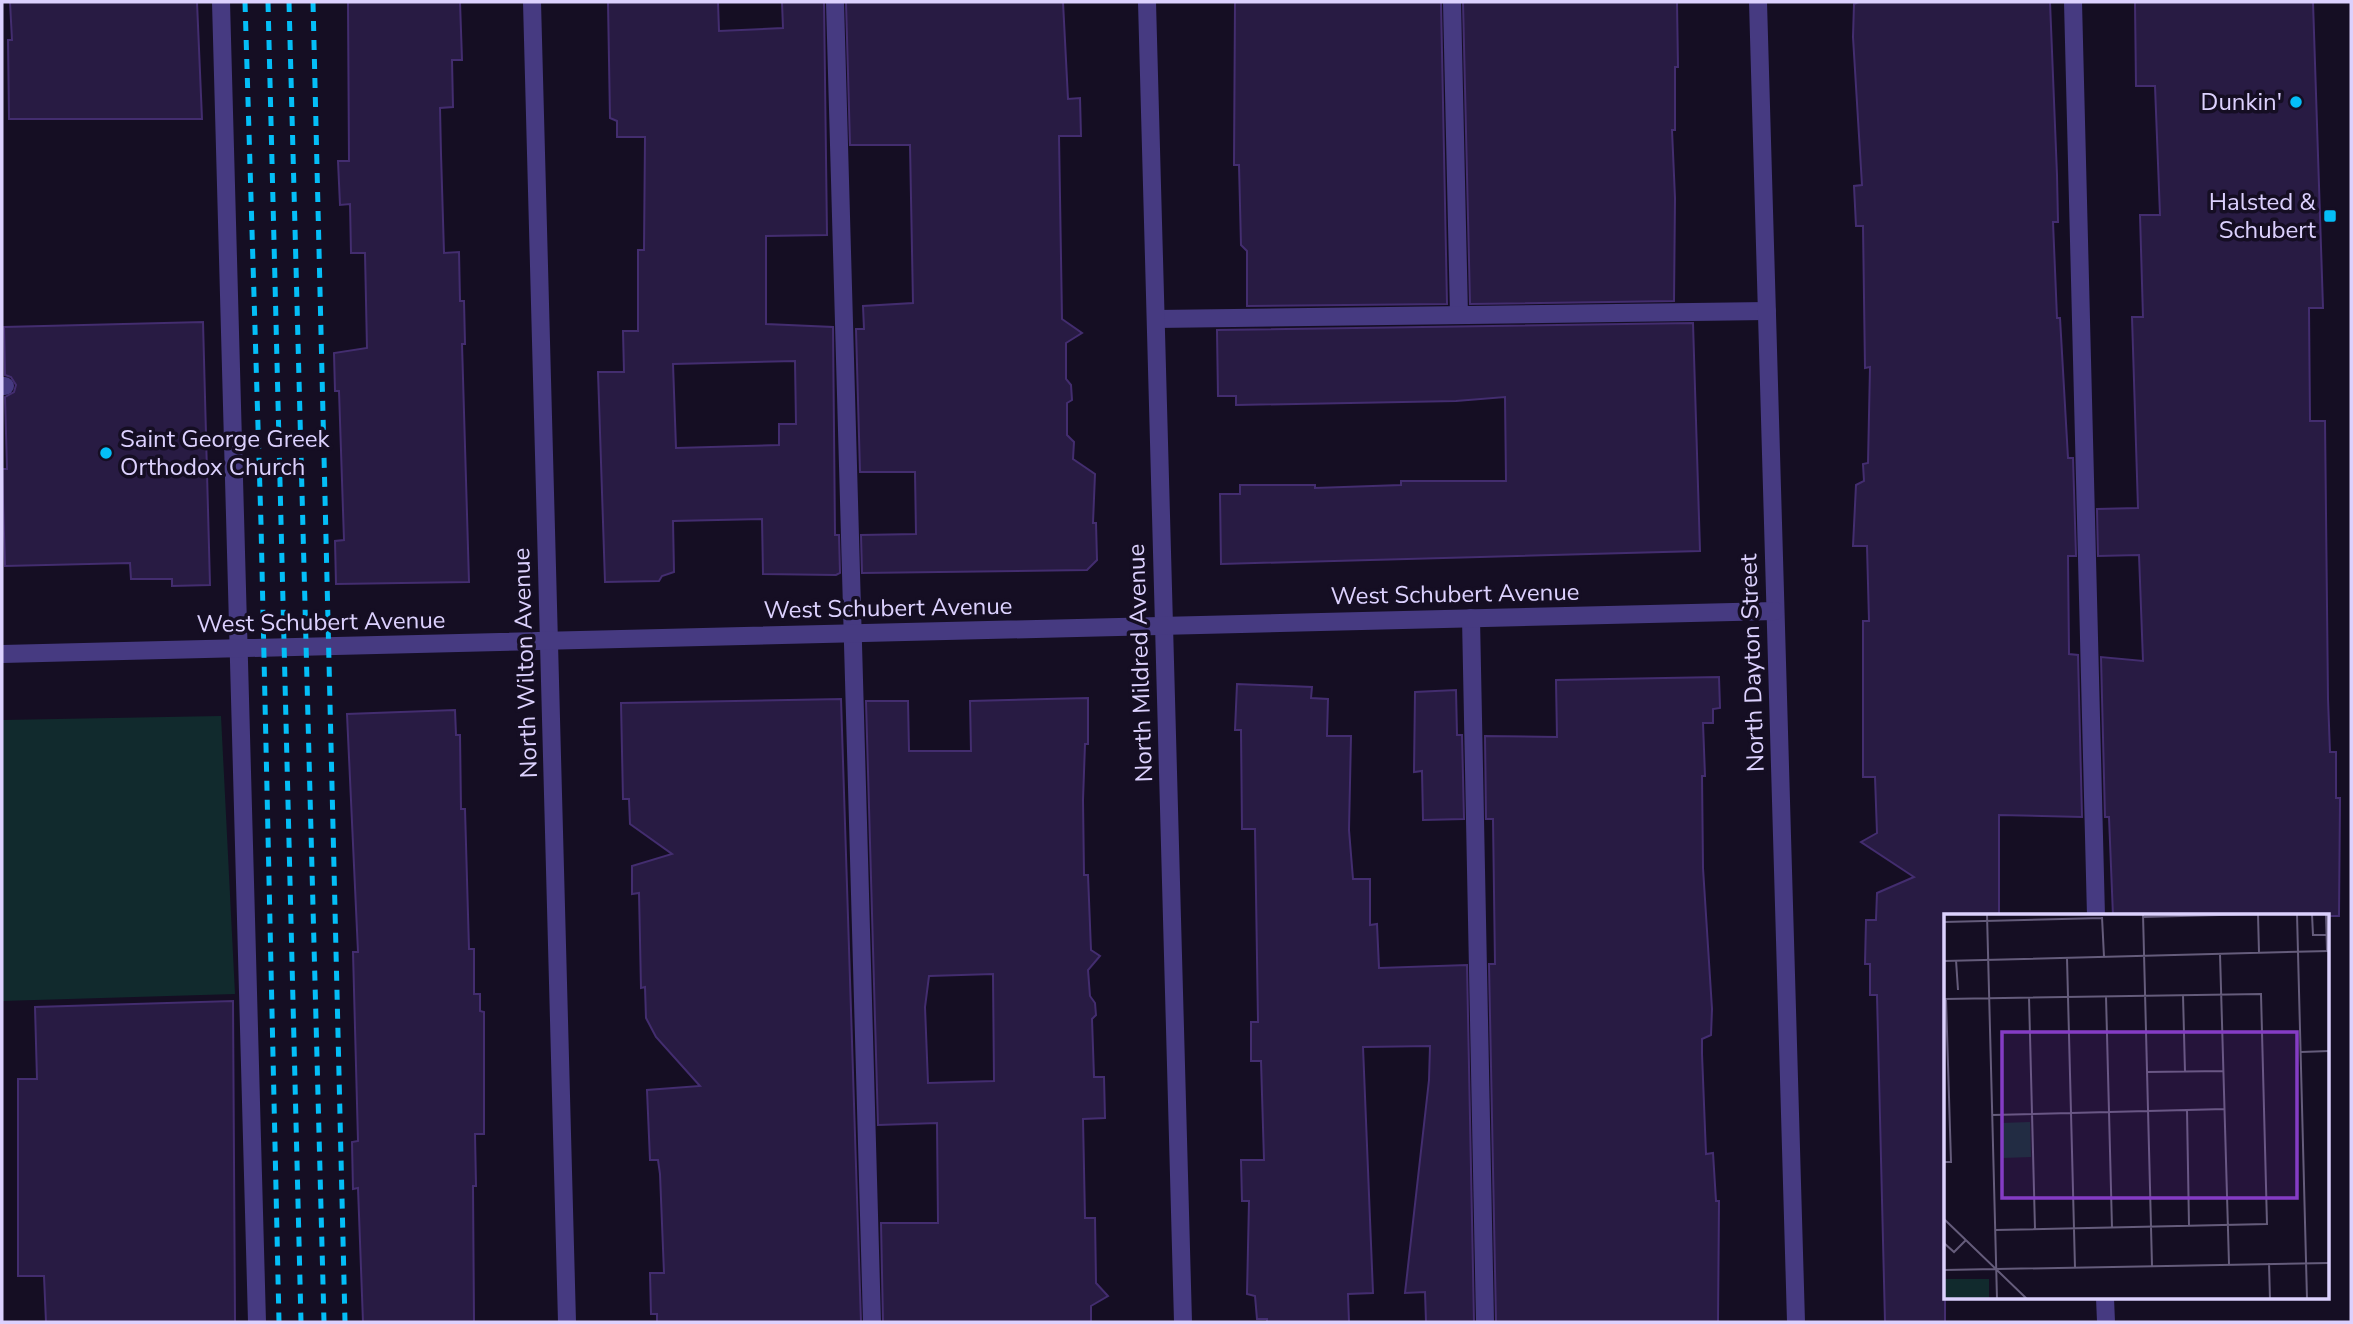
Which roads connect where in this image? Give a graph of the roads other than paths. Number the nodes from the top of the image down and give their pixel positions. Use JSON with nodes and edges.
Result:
{"nodes":[{"id":1,"x":221,"y":2,"type":"edge"},
{"id":2,"x":531,"y":2,"type":"edge"},
{"id":3,"x":835,"y":2,"type":"edge"},
{"id":4,"x":1147,"y":2,"type":"edge"},
{"id":5,"x":1452,"y":2,"type":"edge"},
{"id":6,"x":1758,"y":2,"type":"edge"},
{"id":7,"x":2073,"y":2,"type":"edge"},
{"id":8,"x":1767,"y":311,"type":"junction"},
{"id":9,"x":1460,"y":315,"type":"junction"},
{"id":10,"x":1156,"y":319,"type":"junction"},
{"id":11,"x":1775,"y":611,"type":"junction"},
{"id":12,"x":1471,"y":618,"type":"junction"},
{"id":13,"x":1164,"y":626,"type":"junction"},
{"id":14,"x":853,"y":633,"type":"junction"},
{"id":15,"x":549,"y":641,"type":"junction"},
{"id":16,"x":240,"y":648,"type":"junction"},
{"id":17,"x":2,"y":654,"type":"edge"},
{"id":18,"x":2096,"y":914,"type":"edge"},
{"id":19,"x":2105,"y":1300,"type":"edge"},
{"id":20,"x":257,"y":1322,"type":"edge"},
{"id":21,"x":567,"y":1322,"type":"edge"},
{"id":22,"x":872,"y":1322,"type":"edge"},
{"id":23,"x":1183,"y":1322,"type":"edge"},
{"id":24,"x":1485,"y":1322,"type":"edge"},
{"id":25,"x":1796,"y":1322,"type":"edge"},
{"id":26,"x":2106,"y":1322,"type":"edge"}],
"edges":[{"from":1,"to":16,"type":"street"},
{"from":2,"to":15,"type":"street","name":"North Wilton Avenue"},
{"from":3,"to":14,"type":"street"},
{"from":4,"to":10,"type":"street","name":"North Mildred Avenue"},
{"from":5,"to":9,"type":"street"},
{"from":6,"to":8,"type":"street","name":"North Dayton Street"},
{"from":7,"to":18,"type":"street"},
{"from":8,"to":9,"type":"street"},
{"from":8,"to":11,"type":"street","name":"North Dayton Street"},
{"from":9,"to":10,"type":"street"},
{"from":10,"to":13,"type":"street","name":"North Mildred Avenue"},
{"from":11,"to":12,"type":"street","name":"West Schubert Avenue"},
{"from":11,"to":25,"type":"street","name":"North Dayton Street"},
{"from":12,"to":13,"type":"street","name":"West Schubert Avenue"},
{"from":12,"to":24,"type":"street"},
{"from":13,"to":14,"type":"street","name":"West Schubert Avenue"},
{"from":13,"to":23,"type":"street","name":"North Mildred Avenue"},
{"from":14,"to":15,"type":"street","name":"West Schubert Avenue"},
{"from":14,"to":22,"type":"street"},
{"from":15,"to":16,"type":"street","name":"West Schubert Avenue"},
{"from":15,"to":21,"type":"street","name":"North Wilton Avenue"},
{"from":16,"to":17,"type":"street","name":"West Schubert Avenue"},
{"from":16,"to":20,"type":"street"},
{"from":19,"to":26,"type":"street"}]}
